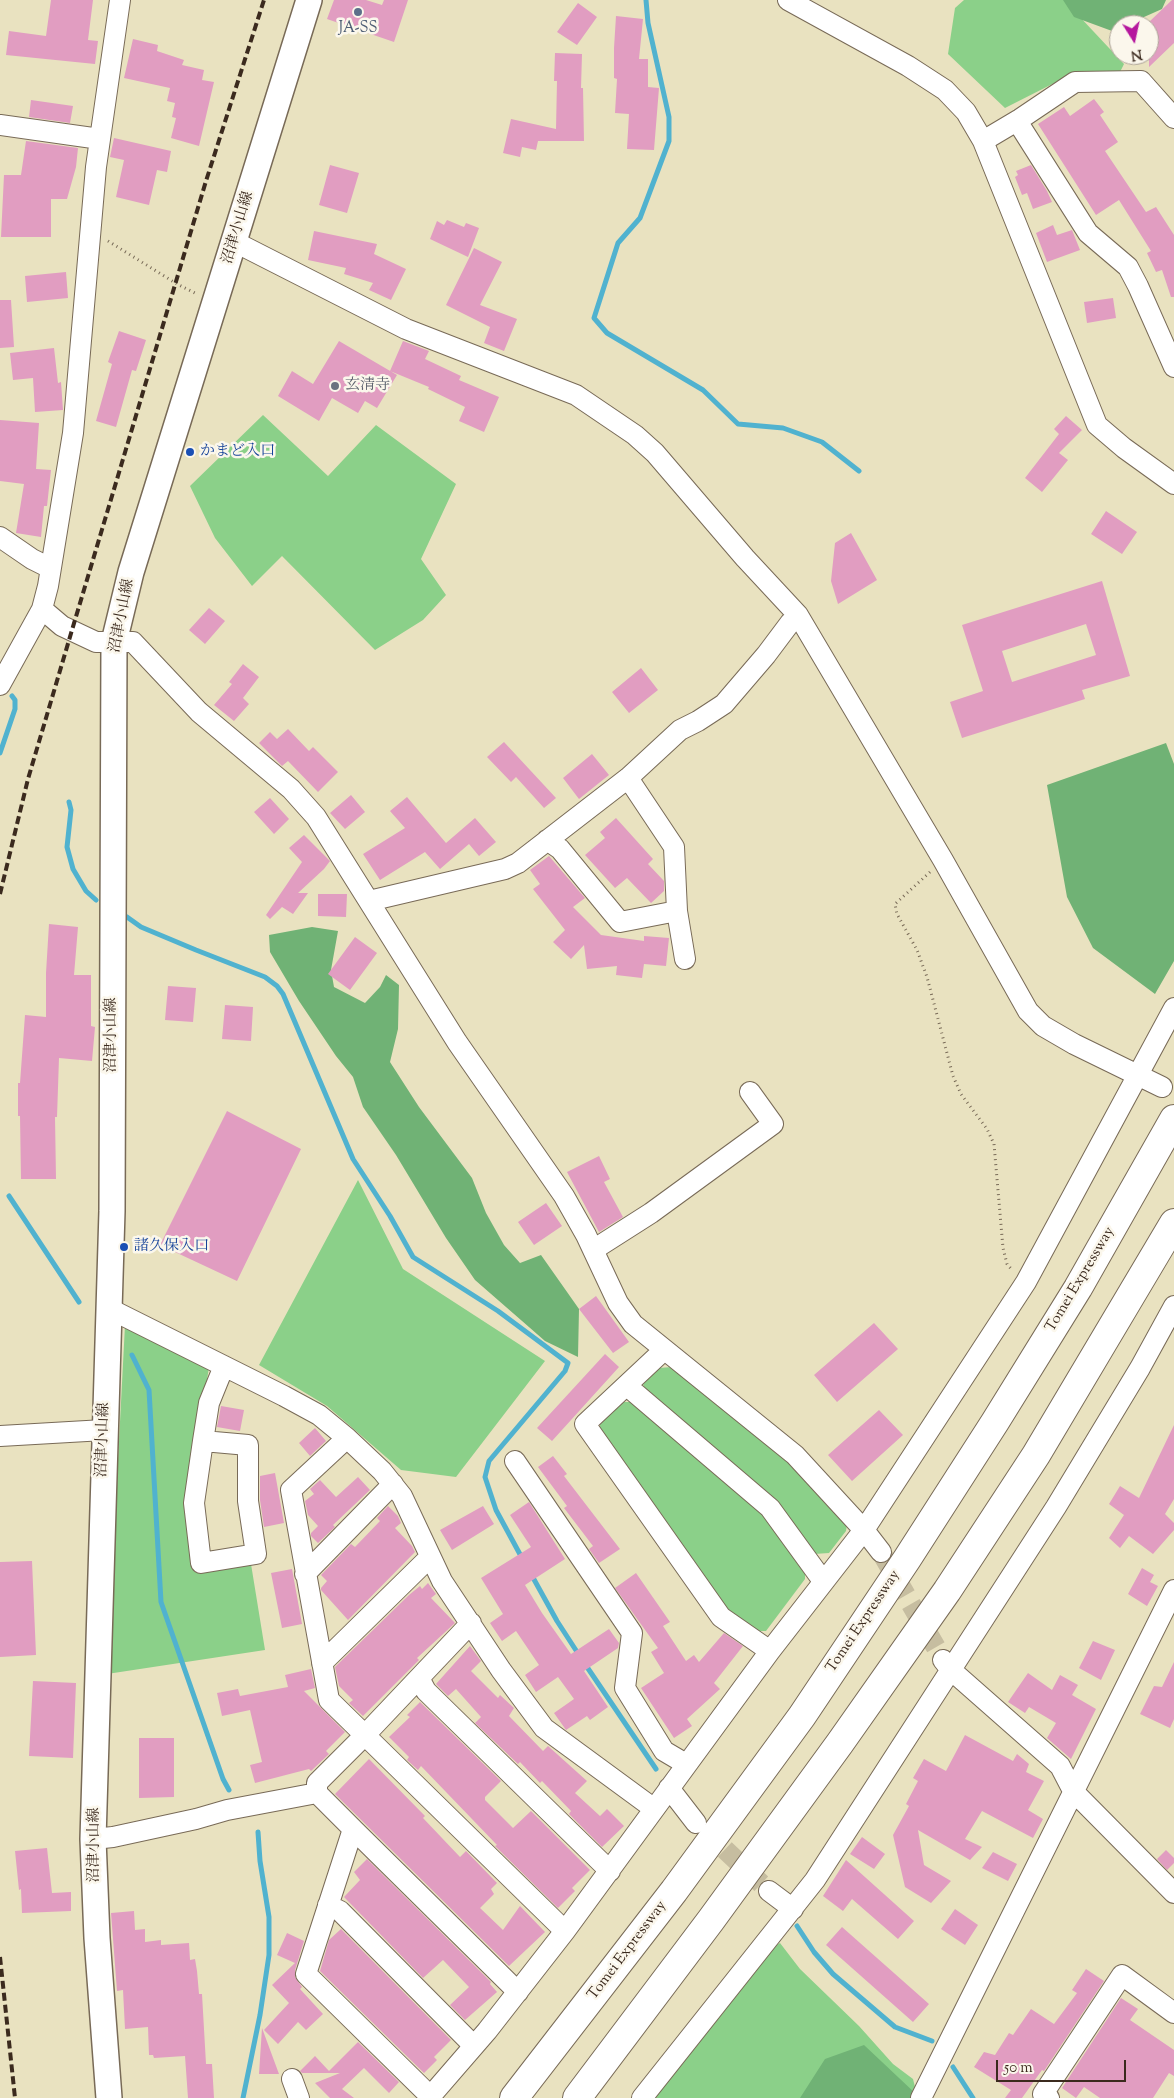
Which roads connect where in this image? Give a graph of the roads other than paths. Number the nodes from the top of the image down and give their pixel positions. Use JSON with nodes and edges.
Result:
{"nodes":[{"id":1,"x":120,"y":0,"type":"edge"},
{"id":2,"x":310,"y":0,"type":"edge"},
{"id":3,"x":788,"y":0,"type":"edge"},
{"id":4,"x":1174,"y":118,"type":"edge"},
{"id":5,"x":1017,"y":121,"type":"junction"},
{"id":6,"x":0,"y":125,"type":"edge"},
{"id":7,"x":100,"y":139,"type":"junction"},
{"id":8,"x":983,"y":140,"type":"junction"},
{"id":9,"x":235,"y":242,"type":"junction"},
{"id":10,"x":1174,"y":367,"type":"edge"},
{"id":11,"x":1174,"y":484,"type":"edge"},
{"id":12,"x":0,"y":537,"type":"edge"},
{"id":13,"x":50,"y":568,"type":"junction"},
{"id":14,"x":42,"y":609,"type":"junction"},
{"id":15,"x":798,"y":615,"type":"junction"},
{"id":16,"x":114,"y":642,"type":"junction"},
{"id":17,"x":0,"y":685,"type":"edge"},
{"id":18,"x":628,"y":778,"type":"junction"},
{"id":19,"x":547,"y":840,"type":"junction"},
{"id":20,"x":369,"y":901,"type":"junction"},
{"id":21,"x":677,"y":911,"type":"junction"},
{"id":22,"x":685,"y":959,"type":"dead end"},
{"id":23,"x":1174,"y":1008,"type":"edge"},
{"id":24,"x":1137,"y":1076,"type":"junction"},
{"id":25,"x":1162,"y":1087,"type":"dead end"},
{"id":26,"x":750,"y":1092,"type":"dead end"},
{"id":27,"x":1174,"y":1119,"type":"edge"},
{"id":28,"x":1174,"y":1223,"type":"edge"},
{"id":29,"x":594,"y":1250,"type":"junction"},
{"id":30,"x":1174,"y":1306,"type":"edge"},
{"id":31,"x":108,"y":1308,"type":"junction"},
{"id":32,"x":664,"y":1350,"type":"junction"},
{"id":33,"x":224,"y":1366,"type":"junction"},
{"id":34,"x":627,"y":1386,"type":"junction"},
{"id":35,"x":104,"y":1430,"type":"junction"},
{"id":36,"x":0,"y":1436,"type":"edge"},
{"id":37,"x":347,"y":1438,"type":"junction"},
{"id":38,"x":203,"y":1441,"type":"junction"},
{"id":39,"x":515,"y":1461,"type":"dead end"},
{"id":40,"x":393,"y":1484,"type":"junction"},
{"id":41,"x":864,"y":1530,"type":"junction"},
{"id":42,"x":881,"y":1552,"type":"tunnel mouth"},
{"id":43,"x":430,"y":1557,"type":"junction"},
{"id":44,"x":305,"y":1574,"type":"junction"},
{"id":45,"x":824,"y":1581,"type":"junction"},
{"id":46,"x":1174,"y":1590,"type":"edge"},
{"id":47,"x":471,"y":1623,"type":"junction"},
{"id":48,"x":770,"y":1651,"type":"junction"},
{"id":49,"x":322,"y":1663,"type":"junction"},
{"id":50,"x":946,"y":1664,"type":"junction"},
{"id":51,"x":418,"y":1678,"type":"junction"},
{"id":52,"x":364,"y":1736,"type":"junction"},
{"id":53,"x":686,"y":1764,"type":"junction"},
{"id":54,"x":668,"y":1788,"type":"junction"},
{"id":55,"x":1073,"y":1791,"type":"junction"},
{"id":56,"x":317,"y":1793,"type":"junction"},
{"id":57,"x":653,"y":1808,"type":"junction"},
{"id":58,"x":696,"y":1823,"type":"tunnel mouth"},
{"id":59,"x":353,"y":1829,"type":"junction"},
{"id":60,"x":94,"y":1839,"type":"junction"},
{"id":61,"x":610,"y":1871,"type":"junction"},
{"id":62,"x":769,"y":1891,"type":"tunnel mouth"},
{"id":63,"x":1174,"y":1893,"type":"edge"},
{"id":64,"x":328,"y":1905,"type":"junction"},
{"id":65,"x":793,"y":1909,"type":"junction"},
{"id":66,"x":565,"y":1931,"type":"junction"},
{"id":67,"x":518,"y":1992,"type":"junction"},
{"id":68,"x":1174,"y":2013,"type":"edge"},
{"id":69,"x":474,"y":2046,"type":"junction"},
{"id":70,"x":292,"y":2079,"type":"dead end"},
{"id":71,"x":429,"y":2097,"type":"edge"},
{"id":72,"x":109,"y":2098,"type":"edge"},
{"id":73,"x":299,"y":2098,"type":"edge"},
{"id":74,"x":514,"y":2098,"type":"edge"},
{"id":75,"x":576,"y":2098,"type":"edge"},
{"id":76,"x":642,"y":2098,"type":"edge"},
{"id":77,"x":921,"y":2098,"type":"edge"},
{"id":78,"x":1049,"y":2098,"type":"edge"}],
"edges":[{"from":1,"to":7,"type":"street"},
{"from":2,"to":9,"type":"main road","name":"沼津小山線"},
{"from":3,"to":8,"type":"street"},
{"from":4,"to":5,"type":"street"},
{"from":5,"to":8,"type":"street"},
{"from":5,"to":10,"type":"street"},
{"from":6,"to":7,"type":"street"},
{"from":7,"to":13,"type":"street"},
{"from":8,"to":11,"type":"street"},
{"from":9,"to":15,"type":"street"},
{"from":9,"to":16,"type":"main road","name":"沼津小山線"},
{"from":12,"to":13,"type":"street"},
{"from":13,"to":14,"type":"street"},
{"from":14,"to":16,"type":"street"},
{"from":14,"to":17,"type":"street"},
{"from":15,"to":18,"type":"street"},
{"from":15,"to":24,"type":"street"},
{"from":16,"to":20,"type":"street"},
{"from":16,"to":31,"type":"main road","name":"沼津小山線"},
{"from":18,"to":19,"type":"street"},
{"from":18,"to":21,"type":"street"},
{"from":19,"to":20,"type":"street"},
{"from":19,"to":21,"type":"street"},
{"from":20,"to":29,"type":"street"},
{"from":21,"to":22,"type":"street"},
{"from":23,"to":24,"type":"street"},
{"from":24,"to":25,"type":"street"},
{"from":24,"to":41,"type":"street"},
{"from":26,"to":29,"type":"street"},
{"from":27,"to":74,"type":"highway","name":"Tomei Expressway"},
{"from":28,"to":75,"type":"highway"},
{"from":29,"to":32,"type":"street"},
{"from":30,"to":50,"type":"street"},
{"from":31,"to":33,"type":"street"},
{"from":31,"to":35,"type":"main road","name":"沼津小山線"},
{"from":32,"to":34,"type":"street"},
{"from":32,"to":41,"type":"street"},
{"from":33,"to":37,"type":"street"},
{"from":33,"to":38,"type":"street"},
{"from":34,"to":45,"type":"street"},
{"from":34,"to":48,"type":"street"},
{"from":35,"to":36,"type":"street"},
{"from":35,"to":60,"type":"main road","name":"沼津小山線"},
{"from":37,"to":40,"type":"street"},
{"from":37,"to":44,"type":"street"},
{"from":38,"to":38,"type":"street"},
{"from":39,"to":53,"type":"street"},
{"from":40,"to":43,"type":"street"},
{"from":40,"to":44,"type":"street"},
{"from":41,"to":42,"type":"street"},
{"from":41,"to":45,"type":"street"},
{"from":43,"to":47,"type":"street"},
{"from":43,"to":49,"type":"street"},
{"from":44,"to":49,"type":"street"},
{"from":45,"to":48,"type":"street"},
{"from":46,"to":55,"type":"street"},
{"from":47,"to":51,"type":"street"},
{"from":47,"to":57,"type":"street"},
{"from":48,"to":53,"type":"street"},
{"from":49,"to":52,"type":"street"},
{"from":50,"to":55,"type":"street"},
{"from":50,"to":65,"type":"street"},
{"from":51,"to":52,"type":"street"},
{"from":51,"to":61,"type":"street"},
{"from":52,"to":56,"type":"street"},
{"from":52,"to":66,"type":"street"},
{"from":53,"to":54,"type":"street"},
{"from":54,"to":57,"type":"street"},
{"from":54,"to":58,"type":"street"},
{"from":55,"to":63,"type":"street"},
{"from":55,"to":77,"type":"street"},
{"from":56,"to":59,"type":"street"},
{"from":56,"to":60,"type":"street"},
{"from":57,"to":61,"type":"street"},
{"from":59,"to":64,"type":"street"},
{"from":59,"to":67,"type":"street"},
{"from":60,"to":72,"type":"main road","name":"沼津小山線"},
{"from":61,"to":66,"type":"street"},
{"from":62,"to":65,"type":"street"},
{"from":64,"to":69,"type":"street"},
{"from":64,"to":71,"type":"street"},
{"from":65,"to":76,"type":"street"},
{"from":66,"to":67,"type":"street"},
{"from":67,"to":69,"type":"street"},
{"from":68,"to":78,"type":"street"},
{"from":69,"to":71,"type":"street"},
{"from":70,"to":73,"type":"street"}]}
